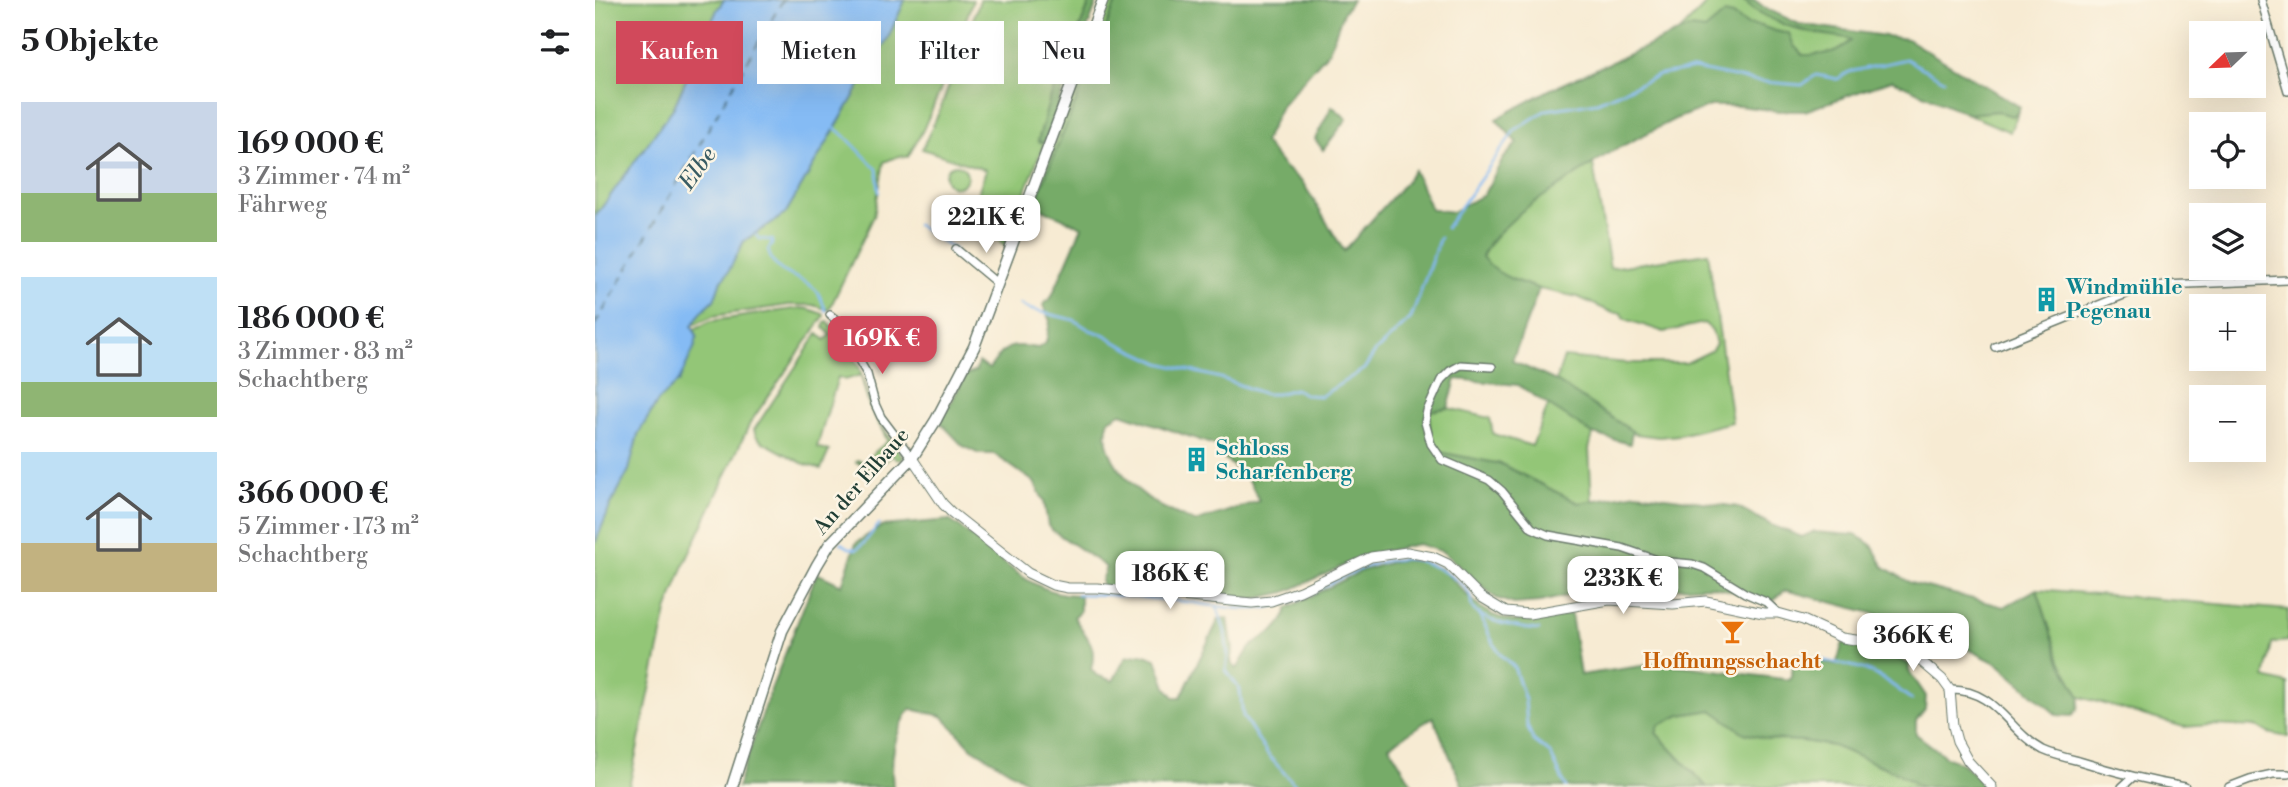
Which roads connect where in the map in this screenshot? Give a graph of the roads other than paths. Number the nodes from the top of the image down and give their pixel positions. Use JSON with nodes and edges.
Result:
{"nodes":[{"id":1,"x":1103,"y":0,"type":"edge"},
{"id":2,"x":2261,"y":0,"type":"edge"},
{"id":3,"x":2288,"y":91,"type":"edge"},
{"id":4,"x":956,"y":248,"type":"dead end"},
{"id":5,"x":2288,"y":280,"type":"edge"},
{"id":6,"x":998,"y":284,"type":"junction"},
{"id":7,"x":830,"y":315,"type":"dead end"},
{"id":8,"x":1994,"y":347,"type":"dead end"},
{"id":9,"x":1492,"y":367,"type":"dead end"},
{"id":10,"x":909,"y":461,"type":"junction"},
{"id":11,"x":1778,"y":612,"type":"junction"},
{"id":12,"x":1950,"y":690,"type":"junction"},
{"id":13,"x":2288,"y":774,"type":"edge"},
{"id":14,"x":2133,"y":776,"type":"junction"},
{"id":15,"x":732,"y":787,"type":"edge"},
{"id":16,"x":1992,"y":787,"type":"edge"},
{"id":17,"x":2122,"y":787,"type":"edge"},
{"id":18,"x":2185,"y":787,"type":"edge"},
{"id":19,"x":2233,"y":787,"type":"edge"}],
"edges":[{"from":1,"to":6,"type":"main road","name":"An der Elbaue"},
{"from":2,"to":3,"type":"street"},
{"from":4,"to":6,"type":"street"},
{"from":5,"to":8,"type":"street"},
{"from":6,"to":10,"type":"main road","name":"An der Elbaue"},
{"from":7,"to":10,"type":"street"},
{"from":9,"to":11,"type":"street"},
{"from":10,"to":11,"type":"street"},
{"from":10,"to":15,"type":"main road","name":"An der Elbaue"},
{"from":11,"to":12,"type":"street"},
{"from":12,"to":14,"type":"street"},
{"from":12,"to":16,"type":"street"},
{"from":13,"to":19,"type":"street"},
{"from":14,"to":17,"type":"street"},
{"from":14,"to":18,"type":"street"}]}
